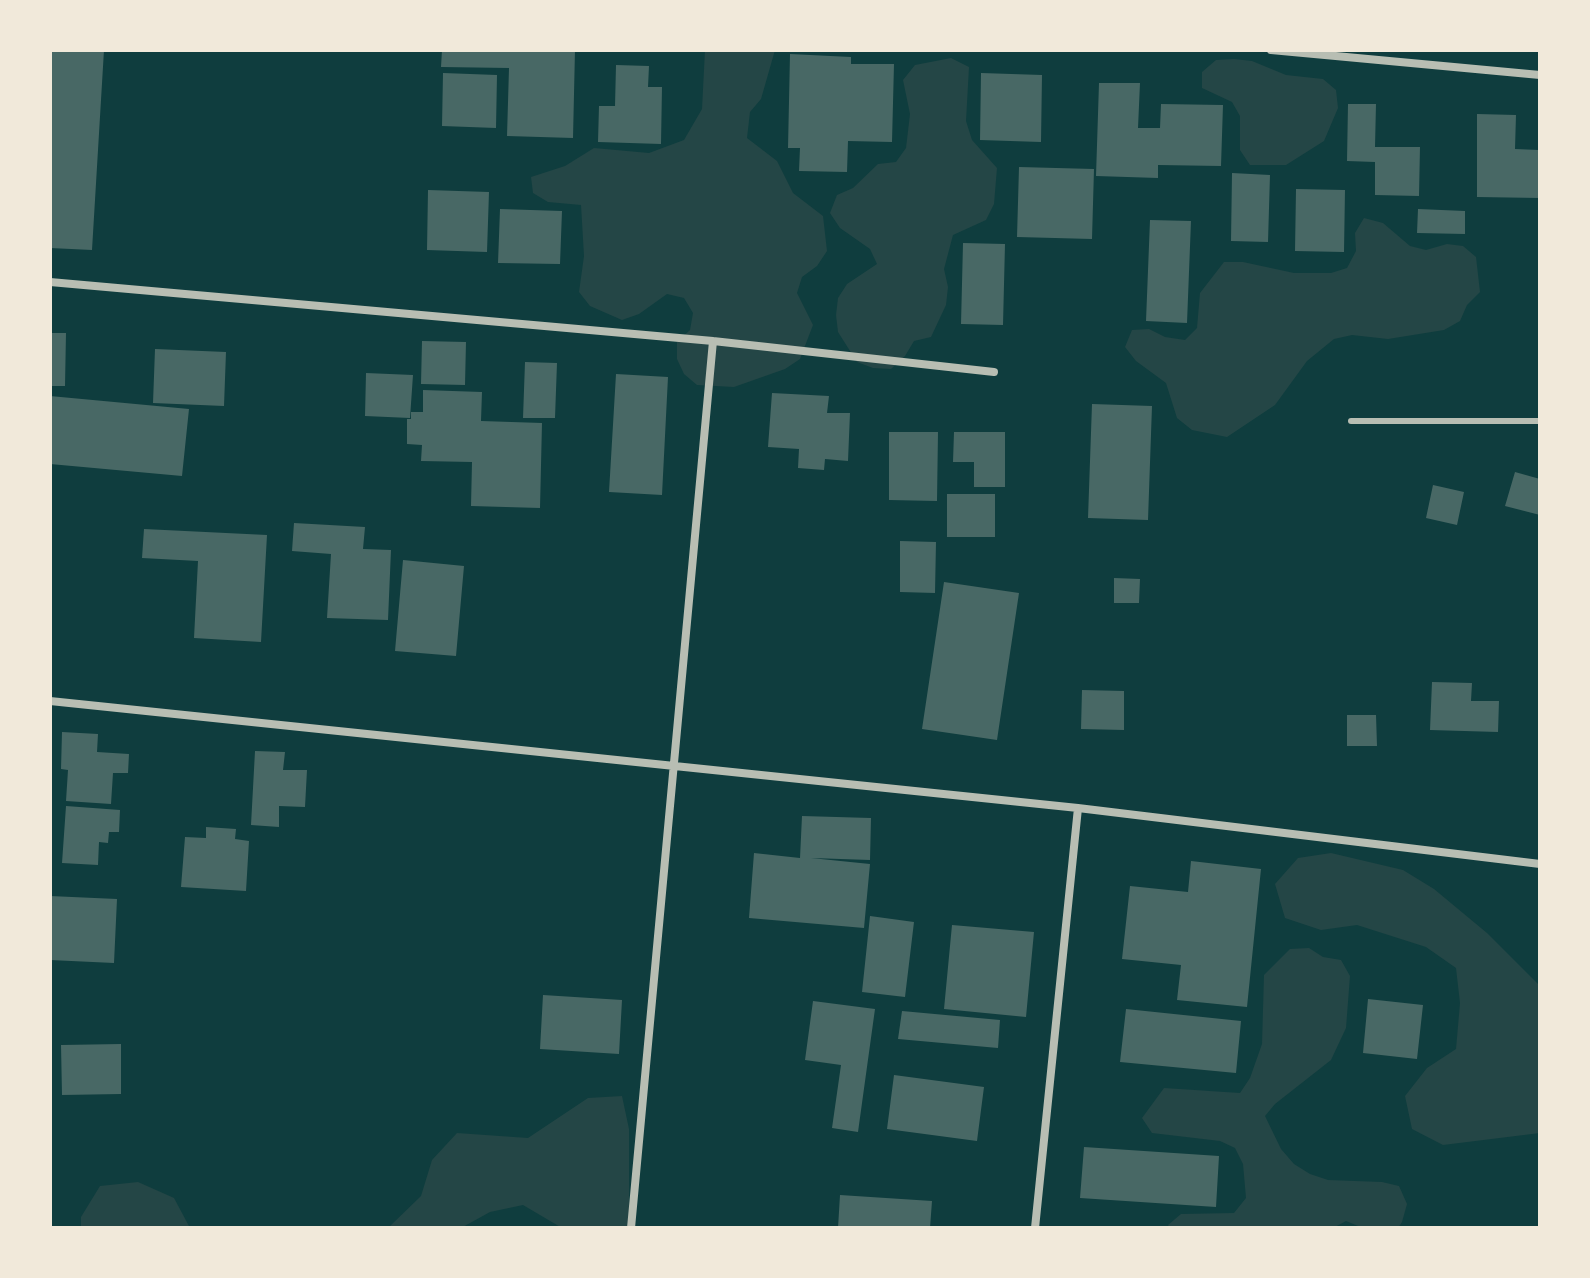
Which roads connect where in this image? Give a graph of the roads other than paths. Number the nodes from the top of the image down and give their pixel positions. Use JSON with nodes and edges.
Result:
{"nodes":[{"id":1,"x":1271,"y":50,"type":"edge"},
{"id":2,"x":1540,"y":75,"type":"edge"},
{"id":3,"x":50,"y":282,"type":"edge"},
{"id":4,"x":713,"y":341,"type":"junction"},
{"id":5,"x":994,"y":372,"type":"dead end"},
{"id":6,"x":1351,"y":421,"type":"dead end"},
{"id":7,"x":1540,"y":421,"type":"edge"},
{"id":8,"x":50,"y":701,"type":"edge"},
{"id":9,"x":674,"y":766,"type":"junction"},
{"id":10,"x":1078,"y":808,"type":"junction"},
{"id":11,"x":1540,"y":864,"type":"edge"},
{"id":12,"x":631,"y":1228,"type":"edge"},
{"id":13,"x":1035,"y":1228,"type":"edge"}],
"edges":[{"from":1,"to":2,"type":"street"},
{"from":3,"to":4,"type":"street"},
{"from":4,"to":5,"type":"street"},
{"from":4,"to":9,"type":"street"},
{"from":6,"to":7,"type":"lane"},
{"from":8,"to":9,"type":"street"},
{"from":9,"to":10,"type":"street"},
{"from":9,"to":12,"type":"street"},
{"from":10,"to":11,"type":"street"},
{"from":10,"to":13,"type":"street"}]}
